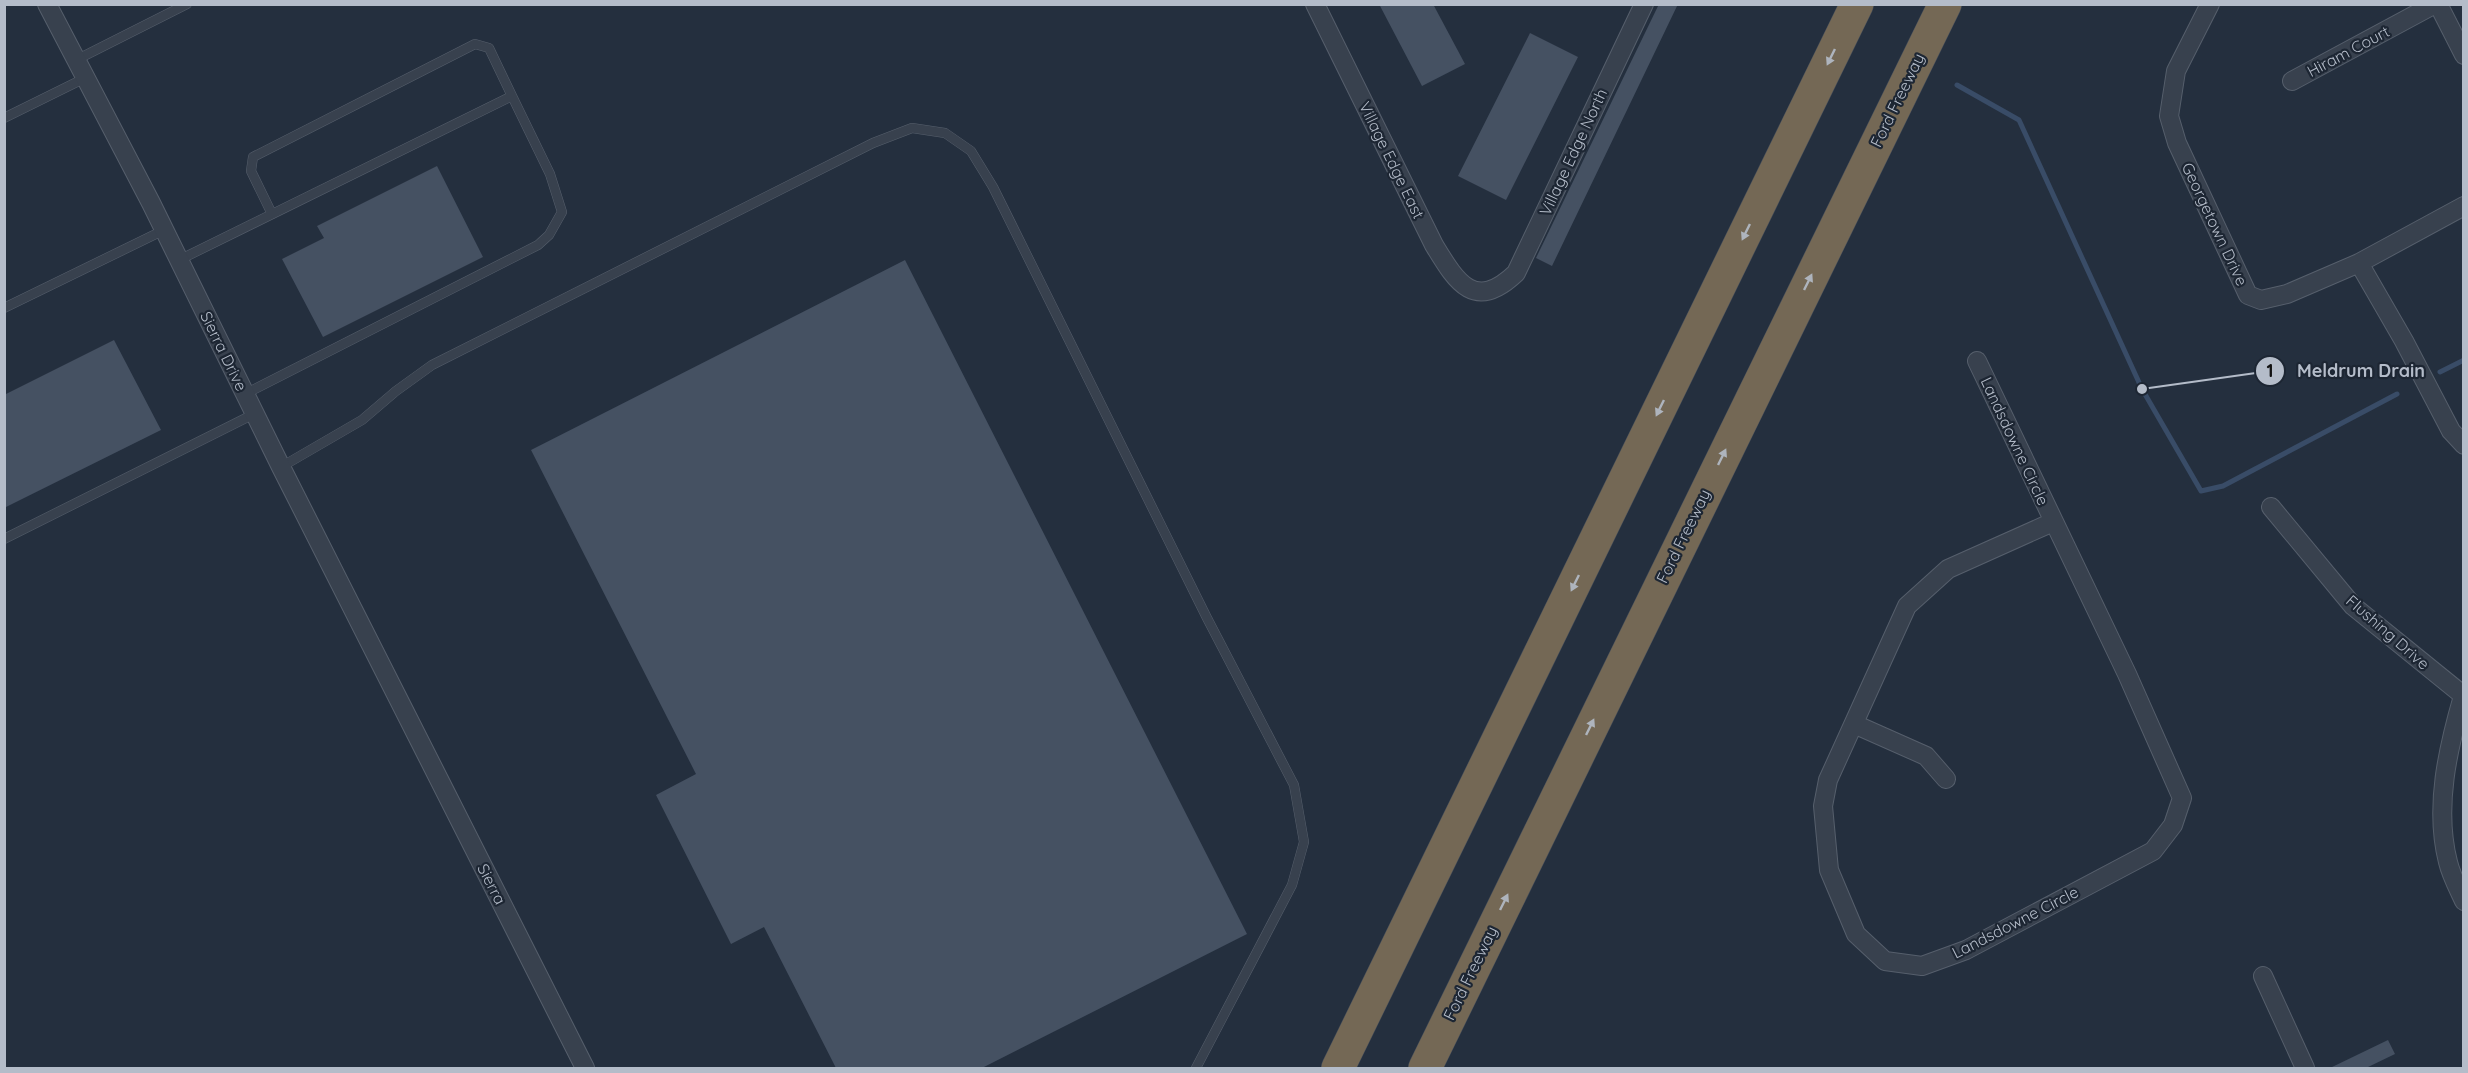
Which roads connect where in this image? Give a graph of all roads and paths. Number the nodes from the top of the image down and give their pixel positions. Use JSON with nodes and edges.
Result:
{"nodes":[{"id":1,"x":47,"y":4,"type":"edge"},
{"id":2,"x":187,"y":4,"type":"edge"},
{"id":3,"x":1314,"y":4,"type":"edge"},
{"id":4,"x":1644,"y":4,"type":"edge"},
{"id":5,"x":1857,"y":4,"type":"edge"},
{"id":6,"x":1945,"y":4,"type":"edge"},
{"id":7,"x":2210,"y":4,"type":"edge"},
{"id":8,"x":2436,"y":4,"type":"edge"},
{"id":9,"x":2463,"y":55,"type":"edge"},
{"id":10,"x":76,"y":60,"type":"junction"},
{"id":11,"x":85,"y":78,"type":"junction"},
{"id":12,"x":2292,"y":81,"type":"dead end"},
{"id":13,"x":512,"y":96,"type":"junction"},
{"id":14,"x":4,"y":118,"type":"edge"},
{"id":15,"x":2463,"y":206,"type":"edge"},
{"id":16,"x":272,"y":214,"type":"junction"},
{"id":17,"x":164,"y":231,"type":"junction"},
{"id":18,"x":179,"y":260,"type":"junction"},
{"id":19,"x":2359,"y":263,"type":"junction"},
{"id":20,"x":1491,"y":290,"type":"joint"},
{"id":21,"x":4,"y":308,"type":"edge"},
{"id":22,"x":1977,"y":361,"type":"dead end"},
{"id":23,"x":245,"y":394,"type":"junction"},
{"id":24,"x":254,"y":414,"type":"junction"},
{"id":25,"x":2463,"y":445,"type":"edge"},
{"id":26,"x":281,"y":467,"type":"junction"},
{"id":27,"x":2271,"y":507,"type":"dead end"},
{"id":28,"x":2053,"y":522,"type":"junction"},
{"id":29,"x":4,"y":539,"type":"edge"},
{"id":30,"x":2463,"y":696,"type":"edge"},
{"id":31,"x":399,"y":699,"type":"joint"},
{"id":32,"x":1854,"y":724,"type":"junction"},
{"id":33,"x":1946,"y":779,"type":"dead end"},
{"id":34,"x":2463,"y":901,"type":"edge"},
{"id":35,"x":2263,"y":976,"type":"dead end"},
{"id":36,"x":585,"y":1068,"type":"edge"},
{"id":37,"x":1196,"y":1068,"type":"edge"},
{"id":38,"x":1338,"y":1068,"type":"edge"},
{"id":39,"x":1425,"y":1068,"type":"edge"},
{"id":40,"x":2305,"y":1068,"type":"edge"}],
"edges":[{"from":1,"to":10,"type":"street","name":"Sierra Drive"},
{"from":2,"to":10,"type":"lane"},
{"from":3,"to":20,"type":"street","name":"Village Edge East"},
{"from":4,"to":20,"type":"street","name":"Village Edge North"},
{"from":5,"to":38,"type":"highway","one_way":true},
{"from":39,"to":6,"type":"highway","name":"Ford Freeway","one_way":true},
{"from":7,"to":19,"type":"street","name":"Georgetown Drive"},
{"from":8,"to":9,"type":"street"},
{"from":8,"to":12,"type":"street","name":"Hiram Court"},
{"from":10,"to":11,"type":"street","name":"Sierra Drive"},
{"from":11,"to":14,"type":"lane"},
{"from":11,"to":17,"type":"street","name":"Sierra Drive"},
{"from":13,"to":16,"type":"lane"},
{"from":13,"to":16,"type":"lane"},
{"from":13,"to":23,"type":"lane"},
{"from":15,"to":19,"type":"street","name":"Georgetown Drive"},
{"from":16,"to":18,"type":"lane"},
{"from":17,"to":18,"type":"street","name":"Sierra Drive"},
{"from":17,"to":21,"type":"lane"},
{"from":18,"to":23,"type":"street","name":"Sierra Drive"},
{"from":19,"to":25,"type":"street"},
{"from":22,"to":28,"type":"street","name":"Landsdowne Circle"},
{"from":23,"to":24,"type":"street","name":"Sierra Drive"},
{"from":24,"to":26,"type":"street","name":"Sierra Drive"},
{"from":24,"to":29,"type":"lane"},
{"from":26,"to":31,"type":"street","name":"Sierra Drive"},
{"from":26,"to":37,"type":"lane"},
{"from":27,"to":30,"type":"street","name":"Flushing Drive"},
{"from":28,"to":32,"type":"street","name":"Landsdowne Circle"},
{"from":28,"to":32,"type":"street","name":"Landsdowne Circle"},
{"from":30,"to":34,"type":"street"},
{"from":31,"to":36,"type":"street","name":"Sierra"},
{"from":32,"to":33,"type":"street"},
{"from":35,"to":40,"type":"street"}]}
